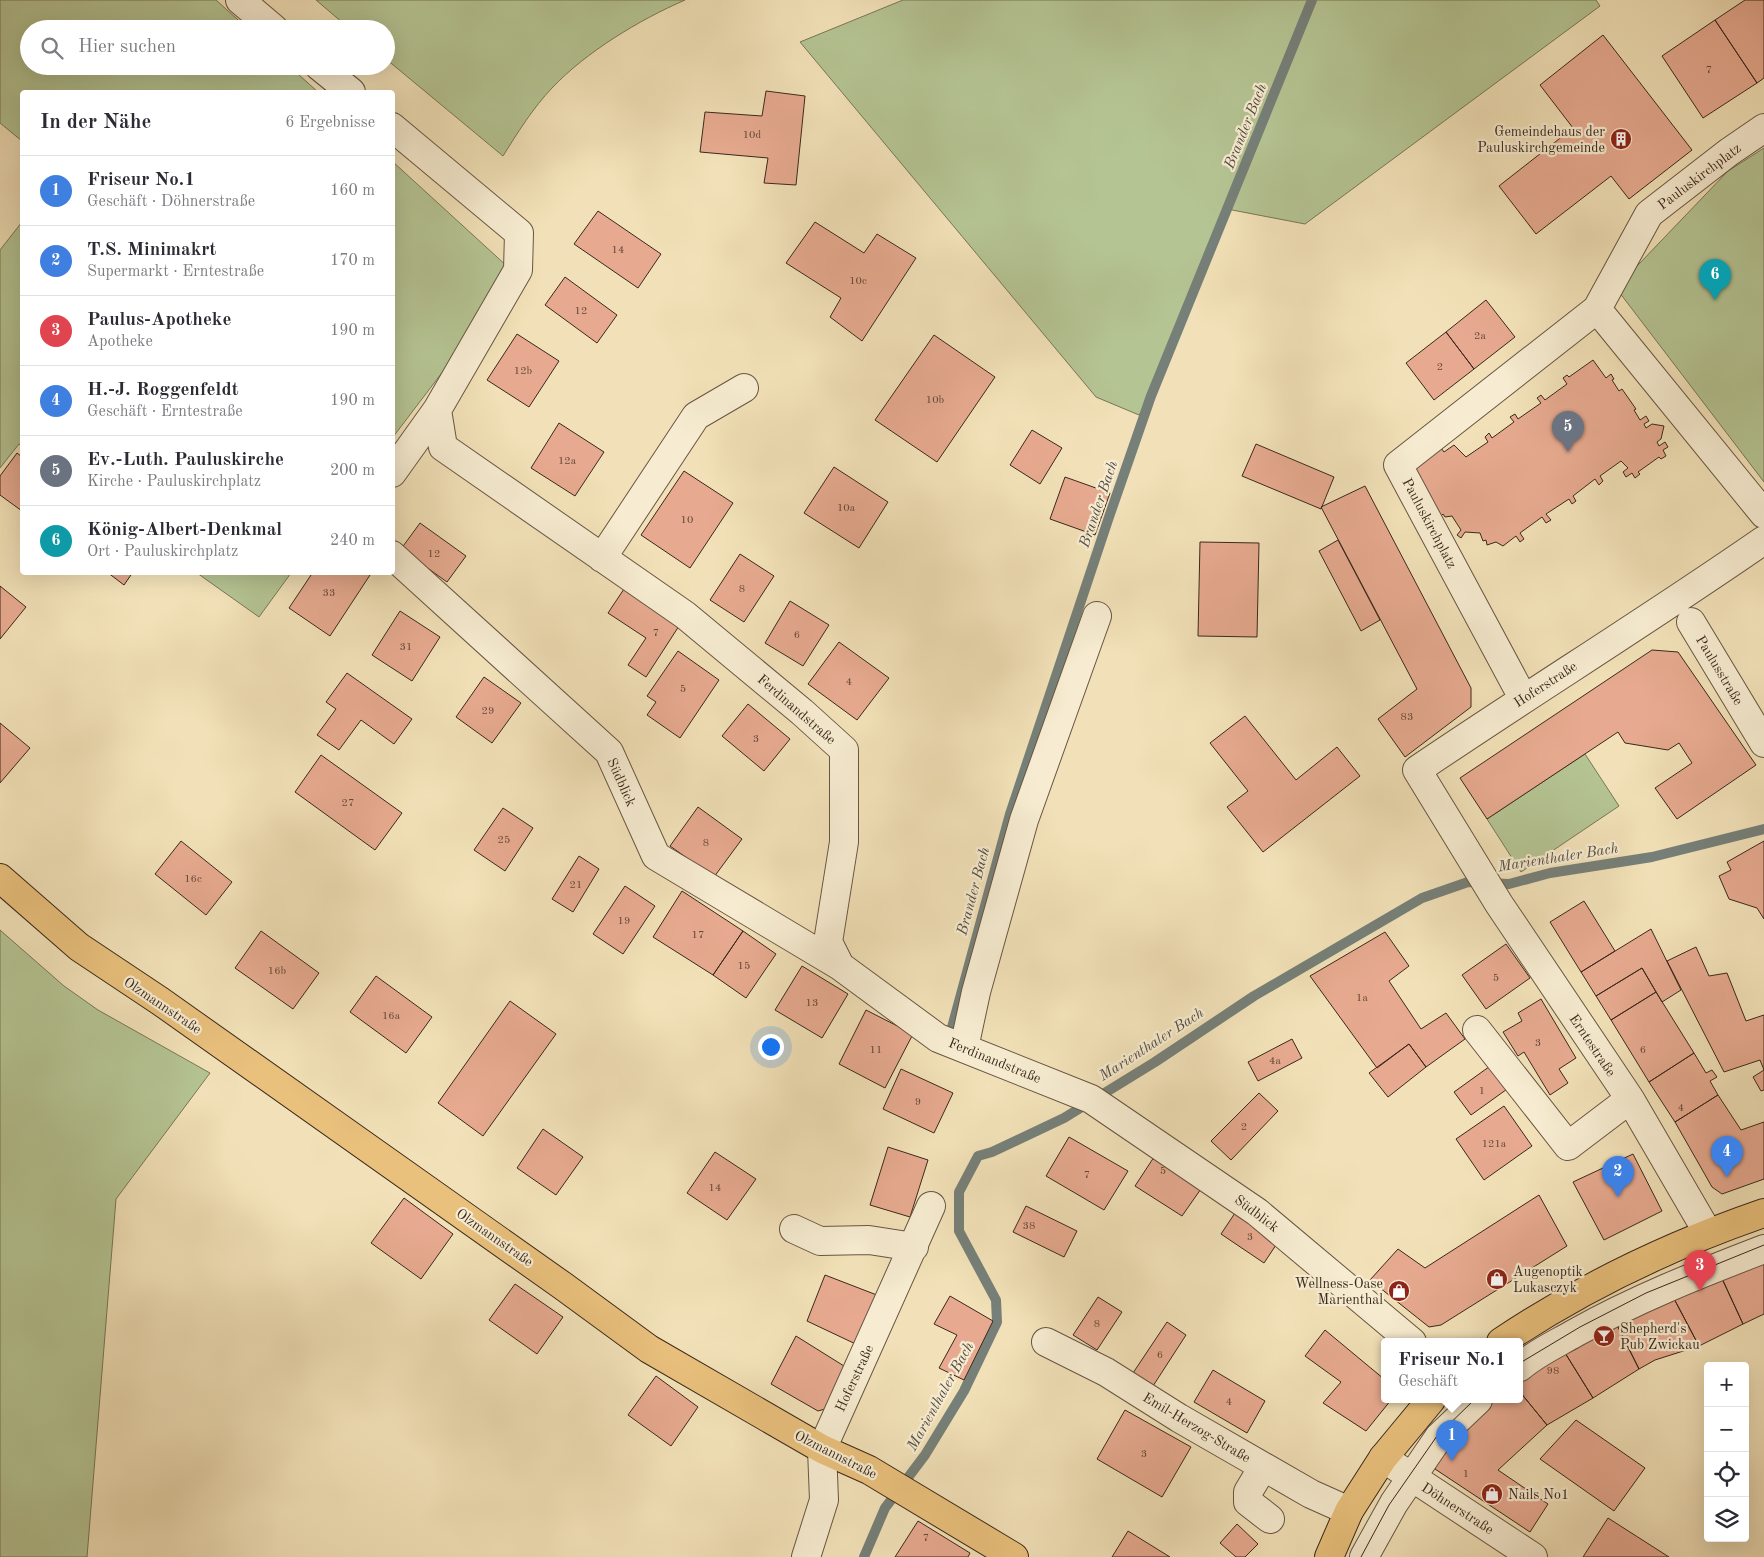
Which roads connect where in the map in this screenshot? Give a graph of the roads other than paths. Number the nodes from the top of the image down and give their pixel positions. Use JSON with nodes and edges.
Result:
{"nodes":[{"id":1,"x":240,"y":0,"type":"edge"},
{"id":2,"x":263,"y":20,"type":"edge"},
{"id":3,"x":330,"y":75,"type":"edge"},
{"id":4,"x":349,"y":90,"type":"edge"},
{"id":5,"x":1764,"y":128,"type":"edge"},
{"id":6,"x":395,"y":130,"type":"edge"},
{"id":7,"x":1597,"y":309,"type":"junction"},
{"id":8,"x":744,"y":388,"type":"dead end"},
{"id":9,"x":437,"y":410,"type":"junction"},
{"id":10,"x":395,"y":469,"type":"edge"},
{"id":11,"x":1764,"y":514,"type":"edge"},
{"id":12,"x":1764,"y":540,"type":"edge"},
{"id":13,"x":395,"y":558,"type":"edge"},
{"id":14,"x":602,"y":558,"type":"junction"},
{"id":15,"x":1097,"y":616,"type":"dead end"},
{"id":16,"x":1691,"y":622,"type":"dead end"},
{"id":17,"x":1523,"y":698,"type":"junction"},
{"id":18,"x":1764,"y":743,"type":"edge"},
{"id":19,"x":1473,"y":860,"type":"joint"},
{"id":20,"x":0,"y":878,"type":"edge"},
{"id":21,"x":840,"y":966,"type":"junction"},
{"id":22,"x":1477,"y":1030,"type":"dead end"},
{"id":23,"x":964,"y":1048,"type":"junction"},
{"id":24,"x":1630,"y":1099,"type":"junction"},
{"id":25,"x":1098,"y":1103,"type":"joint"},
{"id":26,"x":932,"y":1206,"type":"dead end"},
{"id":27,"x":1764,"y":1213,"type":"edge"},
{"id":28,"x":794,"y":1229,"type":"dead end"},
{"id":29,"x":1708,"y":1233,"type":"junction"},
{"id":30,"x":914,"y":1247,"type":"junction"},
{"id":31,"x":1764,"y":1249,"type":"edge"},
{"id":32,"x":1628,"y":1305,"type":"junction"},
{"id":33,"x":1537,"y":1319,"type":"junction"},
{"id":34,"x":1407,"y":1338,"type":"edge"},
{"id":35,"x":1507,"y":1338,"type":"edge"},
{"id":36,"x":1046,"y":1342,"type":"dead end"},
{"id":37,"x":1523,"y":1365,"type":"edge"},
{"id":38,"x":1429,"y":1403,"type":"edge"},
{"id":39,"x":1475,"y":1403,"type":"edge"},
{"id":40,"x":822,"y":1449,"type":"junction"},
{"id":41,"x":1383,"y":1458,"type":"junction"},
{"id":42,"x":1263,"y":1466,"type":"junction"},
{"id":43,"x":1411,"y":1478,"type":"junction"},
{"id":44,"x":1349,"y":1511,"type":"junction"},
{"id":45,"x":1270,"y":1519,"type":"dead end"},
{"id":46,"x":806,"y":1557,"type":"edge"},
{"id":47,"x":1014,"y":1557,"type":"edge"},
{"id":48,"x":1329,"y":1557,"type":"edge"},
{"id":49,"x":1364,"y":1557,"type":"edge"},
{"id":50,"x":1533,"y":1557,"type":"edge"}],
"edges":[{"from":1,"to":2,"type":"street"},
{"from":3,"to":4,"type":"street"},
{"from":5,"to":7,"type":"street","name":"Pauluskirchplatz"},
{"from":6,"to":9,"type":"street"},
{"from":7,"to":11,"type":"street"},
{"from":7,"to":17,"type":"street","name":"Pauluskirchplatz"},
{"from":8,"to":14,"type":"street"},
{"from":9,"to":10,"type":"street"},
{"from":9,"to":14,"type":"street","name":"Ferdinandstraße"},
{"from":12,"to":17,"type":"street","name":"Hoferstraße"},
{"from":13,"to":21,"type":"street","name":"Südblick"},
{"from":14,"to":21,"type":"street","name":"Ferdinandstraße"},
{"from":15,"to":23,"type":"street"},
{"from":16,"to":18,"type":"street","name":"Paulusstraße"},
{"from":17,"to":19,"type":"street","name":"Hoferstraße"},
{"from":19,"to":24,"type":"street","name":"Erntestraße"},
{"from":20,"to":40,"type":"main road","name":"Olzmannstraße"},
{"from":21,"to":23,"type":"street","name":"Ferdinandstraße"},
{"from":22,"to":24,"type":"street"},
{"from":23,"to":25,"type":"street","name":"Ferdinandstraße"},
{"from":24,"to":29,"type":"street","name":"Erntestraße"},
{"from":25,"to":34,"type":"street","name":"Südblick"},
{"from":26,"to":30,"type":"street","name":"Hoferstraße"},
{"from":27,"to":29,"type":"main road"},
{"from":28,"to":30,"type":"street"},
{"from":29,"to":33,"type":"main road"},
{"from":30,"to":40,"type":"street","name":"Hoferstraße"},
{"from":31,"to":32,"type":"street"},
{"from":32,"to":33,"type":"street"},
{"from":32,"to":37,"type":"street"},
{"from":33,"to":35,"type":"main road"},
{"from":36,"to":42,"type":"street","name":"Emil-Herzog-Straße"},
{"from":38,"to":41,"type":"main road"},
{"from":39,"to":43,"type":"street"},
{"from":40,"to":46,"type":"street","name":"Hoferstraße"},
{"from":40,"to":47,"type":"main road","name":"Olzmannstraße"},
{"from":41,"to":43,"type":"street","name":"Döhnerstraße"},
{"from":41,"to":44,"type":"main road"},
{"from":42,"to":44,"type":"street","name":"Emil-Herzog-Straße"},
{"from":42,"to":45,"type":"street"},
{"from":43,"to":49,"type":"street"},
{"from":43,"to":50,"type":"street","name":"Döhnerstraße"},
{"from":44,"to":48,"type":"main road"}]}
